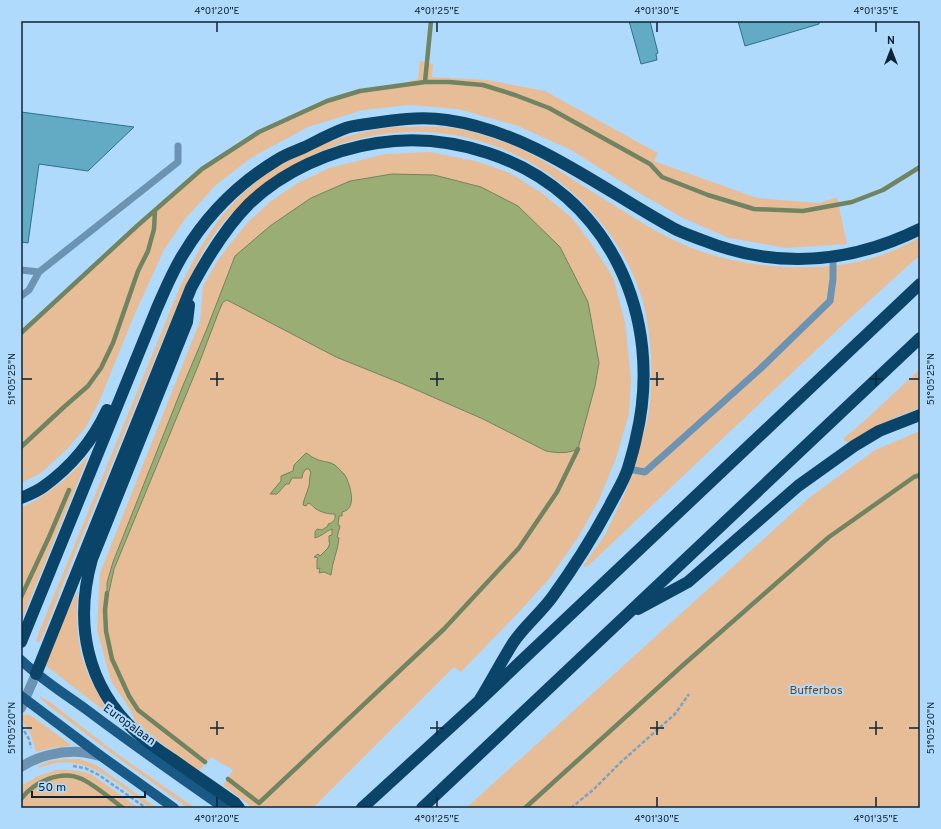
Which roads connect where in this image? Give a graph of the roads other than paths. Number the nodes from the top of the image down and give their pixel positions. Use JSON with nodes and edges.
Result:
{"nodes":[{"id":1,"x":178,"y":146,"type":"dead end"},
{"id":2,"x":920,"y":229,"type":"edge"},
{"id":3,"x":199,"y":230,"type":"junction"},
{"id":4,"x":833,"y":258,"type":"junction"},
{"id":5,"x":21,"y":270,"type":"edge"},
{"id":6,"x":39,"y":272,"type":"junction"},
{"id":7,"x":920,"y":284,"type":"edge"},
{"id":8,"x":191,"y":288,"type":"junction"},
{"id":9,"x":21,"y":296,"type":"edge"},
{"id":10,"x":920,"y":338,"type":"edge"},
{"id":11,"x":920,"y":415,"type":"edge"},
{"id":12,"x":628,"y":469,"type":"junction"},
{"id":13,"x":21,"y":498,"type":"edge"},
{"id":14,"x":623,"y":618,"type":"junction"},
{"id":15,"x":21,"y":642,"type":"edge"},
{"id":16,"x":21,"y":660,"type":"edge"},
{"id":17,"x":36,"y":674,"type":"junction"},
{"id":18,"x":22,"y":701,"type":"edge"},
{"id":19,"x":479,"y":701,"type":"junction"},
{"id":20,"x":101,"y":756,"type":"junction"},
{"id":21,"x":21,"y":767,"type":"edge"},
{"id":22,"x":174,"y":808,"type":"edge"},
{"id":23,"x":224,"y":808,"type":"edge"},
{"id":24,"x":239,"y":808,"type":"edge"},
{"id":25,"x":362,"y":808,"type":"edge"},
{"id":26,"x":422,"y":808,"type":"edge"}],
"edges":[{"from":1,"to":6,"type":"lane"},
{"from":2,"to":4,"type":"highway"},
{"from":3,"to":4,"type":"highway"},
{"from":3,"to":13,"type":"highway"},
{"from":3,"to":15,"type":"highway"},
{"from":4,"to":12,"type":"lane"},
{"from":5,"to":6,"type":"lane"},
{"from":6,"to":9,"type":"lane"},
{"from":7,"to":19,"type":"highway"},
{"from":8,"to":12,"type":"highway"},
{"from":8,"to":17,"type":"highway"},
{"from":8,"to":24,"type":"highway"},
{"from":10,"to":14,"type":"highway"},
{"from":11,"to":14,"type":"highway"},
{"from":12,"to":19,"type":"highway"},
{"from":14,"to":26,"type":"highway"},
{"from":16,"to":17,"type":"main road","name":"Europalaan"},
{"from":17,"to":18,"type":"street"},
{"from":17,"to":23,"type":"main road","name":"Europalaan"},
{"from":18,"to":20,"type":"main road"},
{"from":19,"to":25,"type":"highway"},
{"from":20,"to":21,"type":"street"},
{"from":20,"to":22,"type":"main road"}]}
